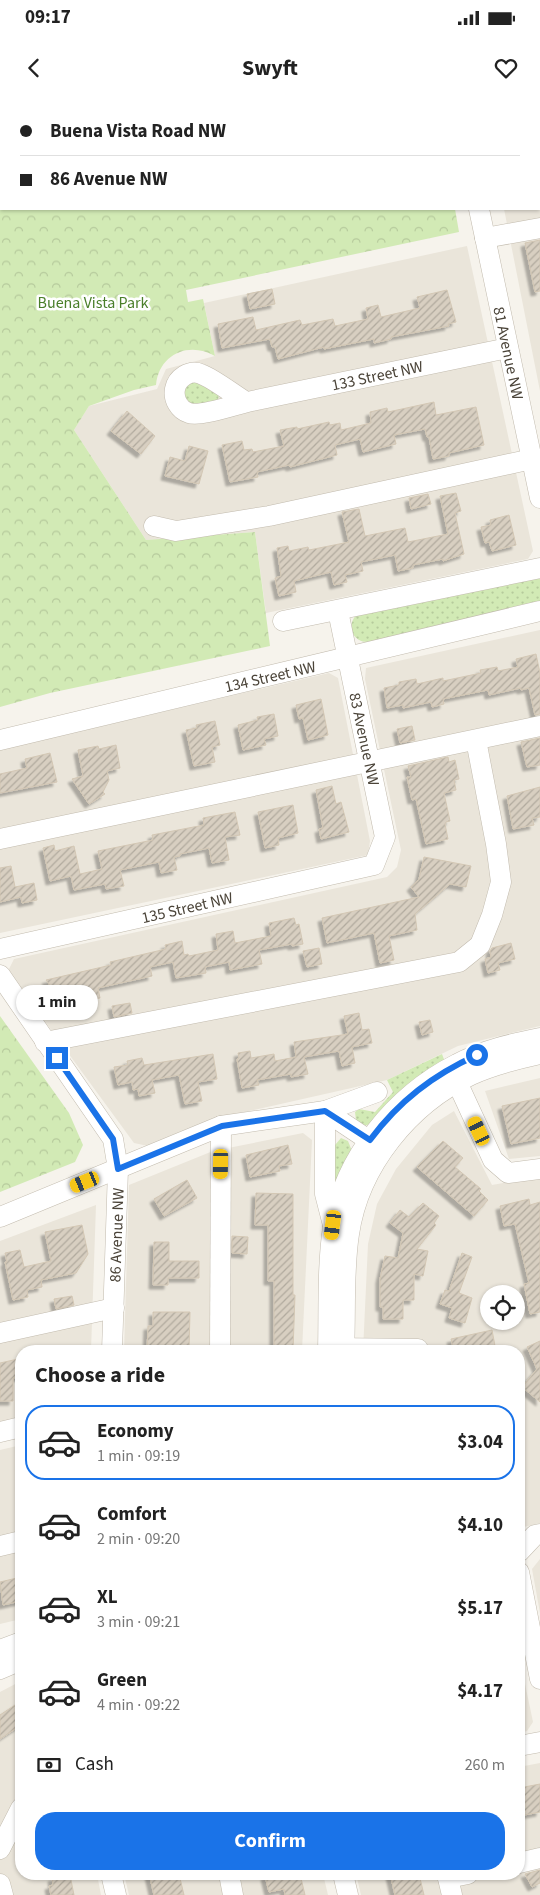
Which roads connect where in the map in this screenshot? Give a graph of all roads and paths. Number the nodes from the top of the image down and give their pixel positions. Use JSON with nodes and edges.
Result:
{"nodes":[{"id":1,"x":479,"y":210,"type":"edge"},
{"id":2,"x":540,"y":228,"type":"edge"},
{"id":3,"x":486,"y":238,"type":"junction"},
{"id":4,"x":508,"y":348,"type":"junction"},
{"id":5,"x":246,"y":402,"type":"dead end"},
{"id":6,"x":532,"y":459,"type":"junction"},
{"id":7,"x":540,"y":498,"type":"edge"},
{"id":8,"x":154,"y":526,"type":"dead end"},
{"id":9,"x":540,"y":568,"type":"edge"},
{"id":10,"x":338,"y":611,"type":"junction"},
{"id":11,"x":540,"y":611,"type":"edge"},
{"id":12,"x":283,"y":621,"type":"dead end"},
{"id":13,"x":348,"y":657,"type":"junction"},
{"id":14,"x":540,"y":726,"type":"edge"},
{"id":15,"x":0,"y":740,"type":"edge"},
{"id":16,"x":476,"y":740,"type":"junction"},
{"id":17,"x":369,"y":761,"type":"junction"},
{"id":18,"x":0,"y":839,"type":"edge"},
{"id":19,"x":374,"y":865,"type":"joint"},
{"id":20,"x":0,"y":949,"type":"edge"},
{"id":21,"x":0,"y":975,"type":"edge"},
{"id":22,"x":540,"y":1038,"type":"edge"},
{"id":23,"x":46,"y":1042,"type":"junction"},
{"id":24,"x":540,"y":1054,"type":"edge"},
{"id":25,"x":457,"y":1082,"type":"junction"},
{"id":26,"x":377,"y":1092,"type":"dead end"},
{"id":27,"x":325,"y":1111,"type":"junction"},
{"id":28,"x":222,"y":1126,"type":"junction"},
{"id":29,"x":377,"y":1145,"type":"junction"},
{"id":30,"x":118,"y":1169,"type":"junction"},
{"id":31,"x":540,"y":1169,"type":"edge"},
{"id":32,"x":0,"y":1217,"type":"edge"},
{"id":33,"x":333,"y":1225,"type":"junction"},
{"id":34,"x":114,"y":1308,"type":"junction"},
{"id":35,"x":0,"y":1333,"type":"edge"},
{"id":36,"x":112,"y":1345,"type":"edge"},
{"id":37,"x":220,"y":1345,"type":"edge"},
{"id":38,"x":336,"y":1345,"type":"edge"},
{"id":39,"x":337,"y":1345,"type":"edge"},
{"id":40,"x":15,"y":1428,"type":"edge"},
{"id":41,"x":0,"y":1432,"type":"edge"},
{"id":42,"x":540,"y":1534,"type":"edge"},
{"id":43,"x":15,"y":1542,"type":"edge"},
{"id":44,"x":0,"y":1546,"type":"edge"},
{"id":45,"x":525,"y":1546,"type":"edge"},
{"id":46,"x":525,"y":1610,"type":"edge"},
{"id":47,"x":15,"y":1644,"type":"edge"},
{"id":48,"x":531,"y":1649,"type":"edge"},
{"id":49,"x":0,"y":1650,"type":"edge"},
{"id":50,"x":15,"y":1663,"type":"edge"},
{"id":51,"x":0,"y":1669,"type":"edge"},
{"id":52,"x":540,"y":1679,"type":"edge"},
{"id":53,"x":540,"y":1742,"type":"edge"},
{"id":54,"x":525,"y":1745,"type":"edge"},
{"id":55,"x":15,"y":1820,"type":"edge"},
{"id":56,"x":0,"y":1850,"type":"edge"},
{"id":57,"x":540,"y":1858,"type":"edge"},
{"id":58,"x":525,"y":1862,"type":"edge"},
{"id":59,"x":112,"y":1880,"type":"edge"},
{"id":60,"x":230,"y":1880,"type":"edge"},
{"id":61,"x":344,"y":1880,"type":"edge"},
{"id":62,"x":0,"y":1884,"type":"edge"},
{"id":63,"x":2,"y":1895,"type":"edge"},
{"id":64,"x":116,"y":1895,"type":"edge"},
{"id":65,"x":233,"y":1895,"type":"edge"},
{"id":66,"x":348,"y":1895,"type":"edge"}],
"edges":[{"from":1,"to":3,"type":"street","name":"81 Avenue NW"},
{"from":2,"to":3,"type":"street"},
{"from":3,"to":4,"type":"street","name":"81 Avenue NW"},
{"from":4,"to":5,"type":"street","name":"133 Street NW"},
{"from":4,"to":6,"type":"street","name":"81 Avenue NW"},
{"from":6,"to":7,"type":"street","name":"81 Avenue NW"},
{"from":6,"to":8,"type":"street"},
{"from":9,"to":10,"type":"street"},
{"from":10,"to":12,"type":"street"},
{"from":10,"to":13,"type":"street","name":"83 Avenue NW"},
{"from":11,"to":13,"type":"street","name":"134 Street NW"},
{"from":13,"to":15,"type":"street","name":"134 Street NW"},
{"from":13,"to":17,"type":"street","name":"83 Avenue NW"},
{"from":14,"to":16,"type":"street"},
{"from":16,"to":17,"type":"street"},
{"from":16,"to":23,"type":"street"},
{"from":17,"to":18,"type":"street"},
{"from":17,"to":19,"type":"street","name":"83 Avenue NW"},
{"from":19,"to":20,"type":"street","name":"135 Street NW"},
{"from":21,"to":23,"type":"street","name":"86 Avenue NW"},
{"from":22,"to":29,"type":"street"},
{"from":23,"to":30,"type":"street","name":"86 Avenue NW"},
{"from":24,"to":25,"type":"street"},
{"from":25,"to":29,"type":"street"},
{"from":25,"to":31,"type":"street"},
{"from":26,"to":27,"type":"street"},
{"from":27,"to":28,"type":"street"},
{"from":27,"to":29,"type":"street"},
{"from":27,"to":33,"type":"street"},
{"from":28,"to":30,"type":"street"},
{"from":28,"to":37,"type":"street"},
{"from":29,"to":33,"type":"street"},
{"from":29,"to":39,"type":"street"},
{"from":30,"to":32,"type":"street"},
{"from":30,"to":34,"type":"street","name":"86 Avenue NW"},
{"from":33,"to":38,"type":"street"},
{"from":34,"to":35,"type":"street"},
{"from":34,"to":36,"type":"street","name":"86 Avenue NW"},
{"from":40,"to":41,"type":"street"},
{"from":42,"to":45,"type":"street"},
{"from":43,"to":44,"type":"street"},
{"from":46,"to":48,"type":"street"},
{"from":47,"to":49,"type":"street"},
{"from":48,"to":52,"type":"street"},
{"from":50,"to":51,"type":"street"},
{"from":53,"to":54,"type":"street"},
{"from":55,"to":56,"type":"street"},
{"from":57,"to":58,"type":"street"},
{"from":59,"to":64,"type":"street"},
{"from":60,"to":65,"type":"street"},
{"from":61,"to":66,"type":"street"},
{"from":62,"to":63,"type":"street"}]}
